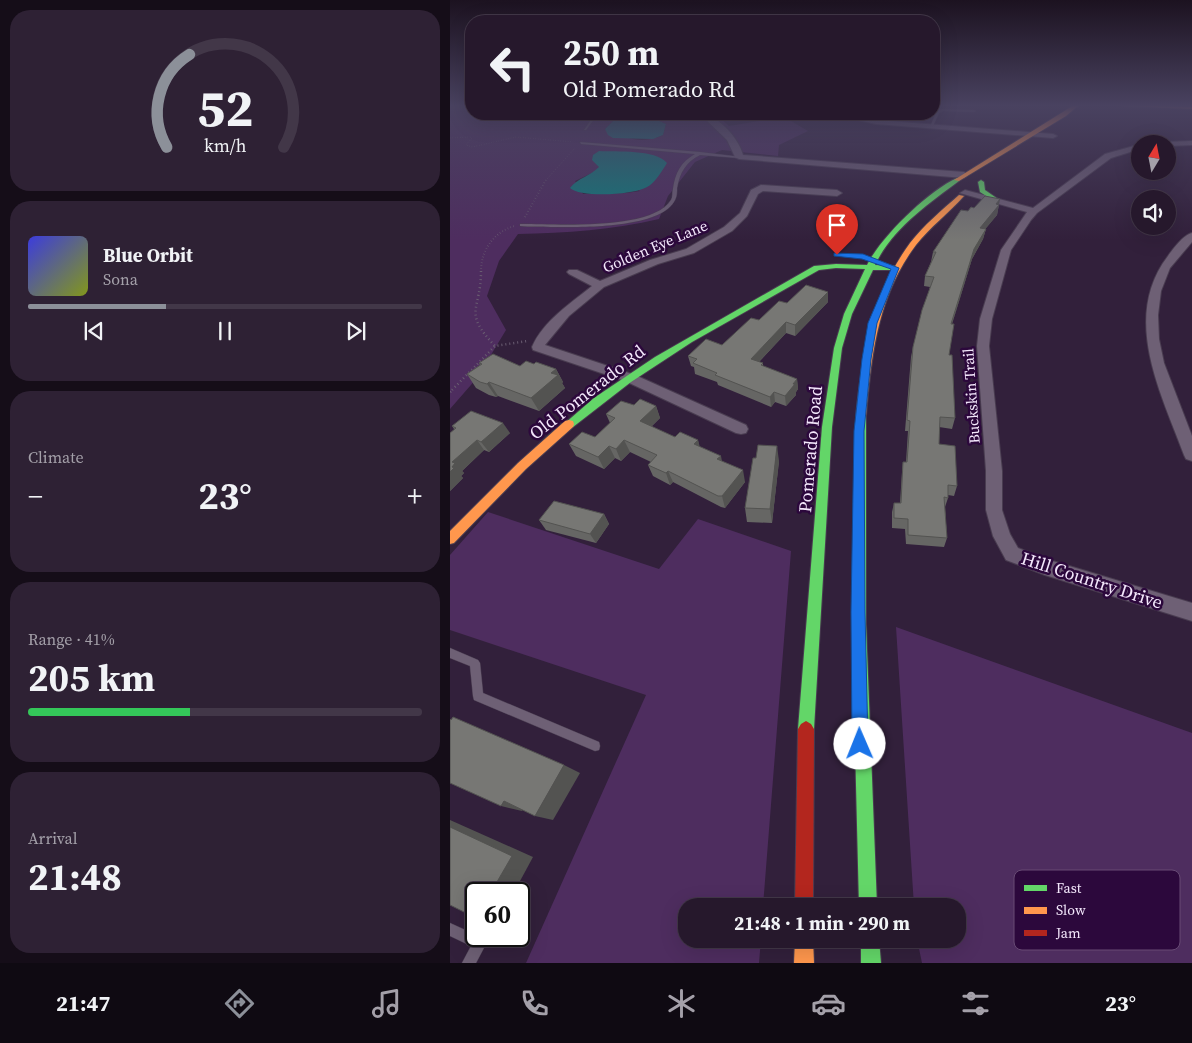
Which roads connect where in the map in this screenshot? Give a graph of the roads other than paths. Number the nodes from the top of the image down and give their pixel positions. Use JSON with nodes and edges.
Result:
{"nodes":[{"id":1,"x":664,"y":150,"type":"edge"},
{"id":2,"x":738,"y":150,"type":"edge"},
{"id":3,"x":1005,"y":150,"type":"edge"},
{"id":4,"x":1127,"y":150,"type":"edge"},
{"id":5,"x":700,"y":153,"type":"junction"},
{"id":6,"x":739,"y":157,"type":"junction"},
{"id":7,"x":964,"y":174,"type":"junction"},
{"id":8,"x":837,"y":192,"type":"dead end"},
{"id":9,"x":965,"y":193,"type":"junction"},
{"id":10,"x":996,"y":200,"type":"junction"},
{"id":11,"x":1034,"y":211,"type":"junction"},
{"id":12,"x":522,"y":225,"type":"road end"},
{"id":13,"x":1192,"y":236,"type":"edge"},
{"id":14,"x":871,"y":264,"type":"junction"},
{"id":15,"x":895,"y":268,"type":"junction"},
{"id":16,"x":574,"y":272,"type":"dead end"},
{"id":17,"x":600,"y":285,"type":"junction"},
{"id":18,"x":630,"y":378,"type":"junction"},
{"id":19,"x":741,"y":429,"type":"dead end"},
{"id":20,"x":1191,"y":447,"type":"edge"},
{"id":21,"x":1002,"y":536,"type":"joint"},
{"id":22,"x":450,"y":539,"type":"edge"},
{"id":23,"x":1192,"y":612,"type":"edge"},
{"id":24,"x":450,"y":653,"type":"edge"},
{"id":25,"x":595,"y":746,"type":"dead end"},
{"id":26,"x":804,"y":898,"type":"edge"},
{"id":27,"x":868,"y":898,"type":"edge"},
{"id":28,"x":450,"y":929,"type":"edge"},
{"id":29,"x":804,"y":948,"type":"edge"},
{"id":30,"x":870,"y":948,"type":"edge"},
{"id":31,"x":469,"y":963,"type":"edge"},
{"id":32,"x":804,"y":963,"type":"edge"},
{"id":33,"x":871,"y":963,"type":"edge"}],
"edges":[{"from":1,"to":5,"type":"lane"},
{"from":2,"to":6,"type":"street"},
{"from":3,"to":7,"type":"main road","name":"Pomerado Road"},
{"from":4,"to":11,"type":"street","name":"Buckskin Trail"},
{"from":5,"to":6,"type":"lane"},
{"from":5,"to":12,"type":"lane"},
{"from":6,"to":7,"type":"street"},
{"from":7,"to":9,"type":"main road"},
{"from":7,"to":14,"type":"main road","name":"Pomerado Road"},
{"from":8,"to":17,"type":"street","name":"Golden Eye Lane"},
{"from":9,"to":10,"type":"street"},
{"from":9,"to":10,"type":"main road"},
{"from":9,"to":15,"type":"main road"},
{"from":10,"to":11,"type":"street"},
{"from":11,"to":21,"type":"street","name":"Buckskin Trail"},
{"from":13,"to":20,"type":"street"},
{"from":14,"to":15,"type":"main road","name":"Old Pomerado Rd"},
{"from":14,"to":18,"type":"main road","name":"Old Pomerado Rd"},
{"from":14,"to":26,"type":"main road","name":"Pomerado Road"},
{"from":15,"to":27,"type":"main road"},
{"from":16,"to":17,"type":"street"},
{"from":17,"to":18,"type":"street","name":"Golden Eye Lane"},
{"from":18,"to":19,"type":"street"},
{"from":18,"to":22,"type":"main road","name":"Old Pomerado Rd"},
{"from":21,"to":23,"type":"street","name":"Hill Country Drive"},
{"from":24,"to":25,"type":"lane"},
{"from":28,"to":31,"type":"lane"},
{"from":29,"to":32,"type":"main road"},
{"from":30,"to":33,"type":"main road"}]}
